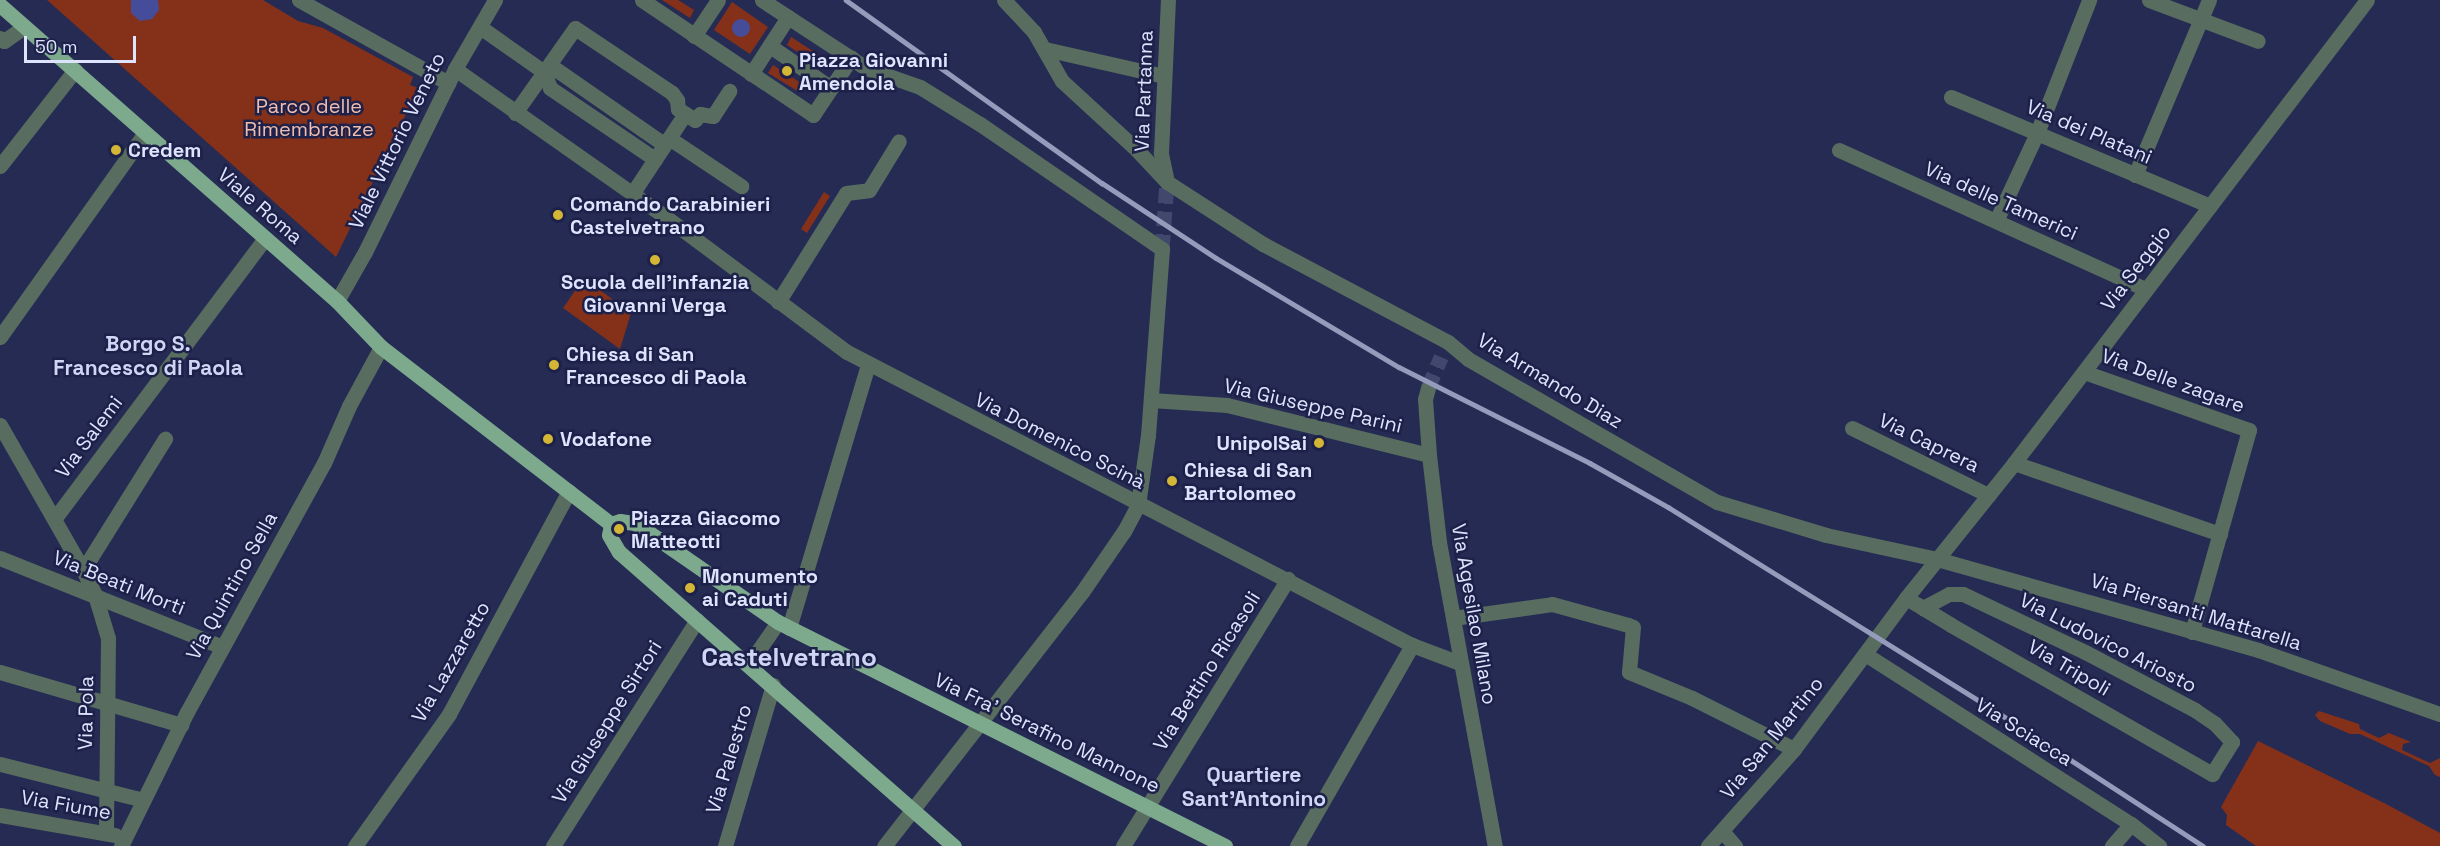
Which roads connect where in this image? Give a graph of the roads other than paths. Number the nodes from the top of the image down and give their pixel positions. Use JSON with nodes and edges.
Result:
{"nodes":[{"id":1,"x":298,"y":0,"type":"edge"},
{"id":2,"x":495,"y":0,"type":"edge"},
{"id":3,"x":642,"y":0,"type":"edge"},
{"id":4,"x":762,"y":0,"type":"edge"},
{"id":5,"x":1005,"y":0,"type":"edge"},
{"id":6,"x":1168,"y":0,"type":"edge"},
{"id":7,"x":2089,"y":0,"type":"edge"},
{"id":8,"x":2149,"y":0,"type":"edge"},
{"id":9,"x":2209,"y":0,"type":"edge"},
{"id":10,"x":2367,"y":0,"type":"edge"},
{"id":11,"x":710,"y":3,"type":"edge"},
{"id":12,"x":0,"y":5,"type":"edge"},
{"id":13,"x":788,"y":17,"type":"junction"},
{"id":14,"x":2200,"y":19,"type":"junction"},
{"id":15,"x":24,"y":27,"type":"junction"},
{"id":16,"x":480,"y":27,"type":"junction"},
{"id":17,"x":694,"y":36,"type":"junction"},
{"id":18,"x":0,"y":38,"type":"edge"},
{"id":19,"x":2258,"y":41,"type":"dead end"},
{"id":20,"x":770,"y":46,"type":"junction"},
{"id":21,"x":1045,"y":49,"type":"junction"},
{"id":22,"x":851,"y":58,"type":"junction"},
{"id":23,"x":455,"y":69,"type":"junction"},
{"id":24,"x":75,"y":70,"type":"junction"},
{"id":25,"x":544,"y":72,"type":"junction"},
{"id":26,"x":751,"y":74,"type":"junction"},
{"id":27,"x":1164,"y":76,"type":"junction"},
{"id":28,"x":447,"y":83,"type":"junction"},
{"id":29,"x":831,"y":88,"type":"junction"},
{"id":30,"x":729,"y":91,"type":"dead end"},
{"id":31,"x":1951,"y":97,"type":"dead end"},
{"id":32,"x":515,"y":113,"type":"junction"},
{"id":33,"x":685,"y":114,"type":"junction"},
{"id":34,"x":145,"y":133,"type":"junction"},
{"id":35,"x":2037,"y":133,"type":"junction"},
{"id":36,"x":899,"y":141,"type":"dead end"},
{"id":37,"x":667,"y":142,"type":"junction"},
{"id":38,"x":1839,"y":150,"type":"dead end"},
{"id":39,"x":655,"y":159,"type":"junction"},
{"id":40,"x":0,"y":166,"type":"edge"},
{"id":41,"x":2135,"y":175,"type":"junction"},
{"id":42,"x":1167,"y":182,"type":"junction"},
{"id":43,"x":741,"y":186,"type":"dead end"},
{"id":44,"x":632,"y":194,"type":"junction"},
{"id":45,"x":2210,"y":206,"type":"junction"},
{"id":46,"x":1996,"y":221,"type":"junction"},
{"id":47,"x":265,"y":238,"type":"junction"},
{"id":48,"x":2146,"y":290,"type":"junction"},
{"id":49,"x":337,"y":301,"type":"junction"},
{"id":50,"x":778,"y":302,"type":"junction"},
{"id":51,"x":0,"y":337,"type":"edge"},
{"id":52,"x":1448,"y":342,"type":"junction"},
{"id":53,"x":381,"y":347,"type":"junction"},
{"id":54,"x":1441,"y":357,"type":"tunnel mouth"},
{"id":55,"x":868,"y":364,"type":"junction"},
{"id":56,"x":2084,"y":372,"type":"junction"},
{"id":57,"x":1428,"y":388,"type":"tunnel mouth"},
{"id":58,"x":1150,"y":400,"type":"junction"},
{"id":59,"x":1852,"y":428,"type":"dead end"},
{"id":60,"x":2,"y":436,"type":"edge"},
{"id":61,"x":165,"y":440,"type":"dead end"},
{"id":62,"x":1429,"y":455,"type":"junction"},
{"id":63,"x":2014,"y":463,"type":"junction"},
{"id":64,"x":569,"y":491,"type":"junction"},
{"id":65,"x":1988,"y":495,"type":"junction"},
{"id":66,"x":1138,"y":505,"type":"junction"},
{"id":67,"x":55,"y":518,"type":"junction"},
{"id":68,"x":611,"y":524,"type":"junction"},
{"id":69,"x":2220,"y":534,"type":"junction"},
{"id":70,"x":0,"y":558,"type":"edge"},
{"id":71,"x":1937,"y":559,"type":"junction"},
{"id":72,"x":83,"y":570,"type":"junction"},
{"id":73,"x":1288,"y":579,"type":"junction"},
{"id":74,"x":95,"y":595,"type":"junction"},
{"id":75,"x":1906,"y":598,"type":"junction"},
{"id":76,"x":1923,"y":608,"type":"junction"},
{"id":77,"x":1453,"y":618,"type":"junction"},
{"id":78,"x":697,"y":621,"type":"junction"},
{"id":79,"x":784,"y":625,"type":"junction"},
{"id":80,"x":2192,"y":632,"type":"junction"},
{"id":81,"x":1412,"y":645,"type":"junction"},
{"id":82,"x":222,"y":647,"type":"junction"},
{"id":83,"x":1865,"y":654,"type":"junction"},
{"id":84,"x":1460,"y":663,"type":"junction"},
{"id":85,"x":750,"y":664,"type":"junction"},
{"id":86,"x":0,"y":672,"type":"edge"},
{"id":87,"x":773,"y":685,"type":"junction"},
{"id":88,"x":107,"y":704,"type":"junction"},
{"id":89,"x":2440,"y":714,"type":"edge"},
{"id":90,"x":979,"y":723,"type":"junction"},
{"id":91,"x":181,"y":724,"type":"junction"},
{"id":92,"x":1794,"y":749,"type":"junction"},
{"id":93,"x":0,"y":764,"type":"edge"},
{"id":94,"x":2212,"y":774,"type":"joint"},
{"id":95,"x":106,"y":791,"type":"junction"},
{"id":96,"x":144,"y":800,"type":"junction"},
{"id":97,"x":1148,"y":806,"type":"junction"},
{"id":98,"x":913,"y":809,"type":"junction"},
{"id":99,"x":0,"y":815,"type":"edge"},
{"id":100,"x":2131,"y":824,"type":"junction"},
{"id":101,"x":1722,"y":831,"type":"junction"},
{"id":102,"x":106,"y":833,"type":"junction"},
{"id":103,"x":123,"y":841,"type":"edge"},
{"id":104,"x":355,"y":846,"type":"edge"},
{"id":105,"x":553,"y":846,"type":"edge"},
{"id":106,"x":725,"y":846,"type":"edge"},
{"id":107,"x":884,"y":846,"type":"edge"},
{"id":108,"x":954,"y":846,"type":"edge"},
{"id":109,"x":1123,"y":846,"type":"edge"},
{"id":110,"x":1225,"y":846,"type":"edge"},
{"id":111,"x":1296,"y":846,"type":"edge"},
{"id":112,"x":1495,"y":846,"type":"edge"},
{"id":113,"x":1708,"y":846,"type":"edge"},
{"id":114,"x":1735,"y":846,"type":"edge"},
{"id":115,"x":2112,"y":846,"type":"edge"},
{"id":116,"x":2159,"y":846,"type":"edge"}],
"edges":[{"from":1,"to":28,"type":"street"},
{"from":2,"to":16,"type":"street","name":"Viale Vittorio Veneto"},
{"from":3,"to":17,"type":"street"},
{"from":4,"to":13,"type":"street"},
{"from":5,"to":21,"type":"street","name":"Via Armando Diaz"},
{"from":6,"to":27,"type":"street","name":"Via Partanna"},
{"from":7,"to":35,"type":"street"},
{"from":8,"to":14,"type":"street"},
{"from":9,"to":14,"type":"street"},
{"from":10,"to":45,"type":"street","name":"Via Seggio"},
{"from":11,"to":17,"type":"street"},
{"from":12,"to":15,"type":"main road","name":"Viale Roma"},
{"from":13,"to":20,"type":"street"},
{"from":13,"to":22,"type":"street"},
{"from":14,"to":19,"type":"street"},
{"from":14,"to":41,"type":"street"},
{"from":15,"to":18,"type":"street"},
{"from":15,"to":24,"type":"main road","name":"Viale Roma"},
{"from":16,"to":23,"type":"street","name":"Viale Vittorio Veneto"},
{"from":16,"to":25,"type":"street"},
{"from":17,"to":26,"type":"street"},
{"from":20,"to":26,"type":"street"},
{"from":20,"to":29,"type":"street"},
{"from":21,"to":27,"type":"street"},
{"from":21,"to":42,"type":"street","name":"Via Armando Diaz"},
{"from":22,"to":29,"type":"street"},
{"from":22,"to":58,"type":"street"},
{"from":23,"to":28,"type":"street","name":"Viale Vittorio Veneto"},
{"from":23,"to":32,"type":"street","name":"Via Domenico Scinà"},
{"from":24,"to":34,"type":"main road","name":"Viale Roma"},
{"from":24,"to":40,"type":"street"},
{"from":25,"to":32,"type":"street"},
{"from":25,"to":33,"type":"street"},
{"from":25,"to":37,"type":"street"},
{"from":25,"to":39,"type":"street"},
{"from":26,"to":29,"type":"street"},
{"from":27,"to":42,"type":"street","name":"Via Partanna"},
{"from":28,"to":49,"type":"street","name":"Viale Vittorio Veneto"},
{"from":30,"to":33,"type":"street"},
{"from":31,"to":35,"type":"street","name":"Via dei Platani"},
{"from":32,"to":44,"type":"street","name":"Via Domenico Scinà"},
{"from":33,"to":37,"type":"street"},
{"from":34,"to":47,"type":"main road","name":"Viale Roma"},
{"from":34,"to":51,"type":"street"},
{"from":35,"to":41,"type":"street","name":"Via dei Platani"},
{"from":35,"to":46,"type":"street"},
{"from":36,"to":50,"type":"street"},
{"from":37,"to":39,"type":"street"},
{"from":37,"to":43,"type":"street"},
{"from":38,"to":46,"type":"street","name":"Via delle Tamerici"},
{"from":39,"to":44,"type":"street"},
{"from":41,"to":45,"type":"street","name":"Via dei Platani"},
{"from":42,"to":52,"type":"street","name":"Via Armando Diaz"},
{"from":44,"to":50,"type":"street","name":"Via Domenico Scinà"},
{"from":45,"to":48,"type":"street","name":"Via Seggio"},
{"from":46,"to":48,"type":"street","name":"Via delle Tamerici"},
{"from":47,"to":49,"type":"main road","name":"Viale Roma"},
{"from":47,"to":67,"type":"street","name":"Via Salemi"},
{"from":48,"to":56,"type":"street","name":"Via Seggio"},
{"from":49,"to":53,"type":"main road","name":"Viale Roma"},
{"from":50,"to":55,"type":"street","name":"Via Domenico Scinà"},
{"from":52,"to":54,"type":"street"},
{"from":52,"to":71,"type":"street","name":"Via Armando Diaz"},
{"from":53,"to":64,"type":"main road"},
{"from":53,"to":82,"type":"street","name":"Via Quintino Sella"},
{"from":55,"to":66,"type":"street","name":"Via Domenico Scinà"},
{"from":55,"to":79,"type":"street"},
{"from":56,"to":63,"type":"street","name":"Via Seggio"},
{"from":56,"to":69,"type":"street","name":"Via Delle zagare"},
{"from":57,"to":62,"type":"street","name":"Via Agesilao Milano"},
{"from":58,"to":62,"type":"street","name":"Via Giuseppe Parini"},
{"from":58,"to":66,"type":"street"},
{"from":59,"to":65,"type":"street","name":"Via Caprera"},
{"from":60,"to":67,"type":"street","name":"Via Pola"},
{"from":61,"to":72,"type":"street"},
{"from":62,"to":77,"type":"street","name":"Via Agesilao Milano"},
{"from":63,"to":65,"type":"street","name":"Via Seggio"},
{"from":63,"to":69,"type":"street"},
{"from":64,"to":68,"type":"main road"},
{"from":64,"to":104,"type":"street","name":"Via Lazzaretto"},
{"from":65,"to":71,"type":"street","name":"Via Seggio"},
{"from":66,"to":73,"type":"street","name":"Via Domenico Scinà"},
{"from":66,"to":90,"type":"street"},
{"from":67,"to":72,"type":"street","name":"Via Pola"},
{"from":68,"to":78,"type":"main road"},
{"from":68,"to":79,"type":"main road"},
{"from":69,"to":80,"type":"street"},
{"from":70,"to":74,"type":"street","name":"Via Beati Morti"},
{"from":71,"to":75,"type":"street","name":"Via Seggio"},
{"from":71,"to":80,"type":"street","name":"Via Piersanti Mattarella"},
{"from":72,"to":74,"type":"street","name":"Via Pola"},
{"from":73,"to":81,"type":"street","name":"Via Domenico Scinà"},
{"from":73,"to":97,"type":"street","name":"Via Bettino Ricasoli"},
{"from":74,"to":82,"type":"street","name":"Via Beati Morti"},
{"from":74,"to":88,"type":"street","name":"Via Pola"},
{"from":75,"to":76,"type":"street","name":"Via Tripoli"},
{"from":75,"to":83,"type":"street","name":"Via San Martino"},
{"from":76,"to":94,"type":"street","name":"Via Tripoli"},
{"from":76,"to":94,"type":"street","name":"Via Ludovico Ariosto"},
{"from":77,"to":84,"type":"street","name":"Via Agesilao Milano"},
{"from":77,"to":92,"type":"street"},
{"from":78,"to":85,"type":"main road"},
{"from":78,"to":105,"type":"street","name":"Via Giuseppe Sirtori"},
{"from":79,"to":85,"type":"street"},
{"from":79,"to":90,"type":"main road","name":"Via Fra' Serafino Mannone"},
{"from":80,"to":89,"type":"street","name":"Via Piersanti Mattarella"},
{"from":81,"to":84,"type":"street","name":"Via Domenico Scinà"},
{"from":81,"to":111,"type":"street"},
{"from":82,"to":91,"type":"street","name":"Via Quintino Sella"},
{"from":83,"to":92,"type":"street","name":"Via San Martino"},
{"from":83,"to":100,"type":"street","name":"Via Sciacca"},
{"from":84,"to":112,"type":"street","name":"Via Agesilao Milano"},
{"from":85,"to":87,"type":"main road"},
{"from":86,"to":88,"type":"street"},
{"from":87,"to":98,"type":"main road"},
{"from":87,"to":106,"type":"street","name":"Via Palestro"},
{"from":88,"to":91,"type":"street"},
{"from":88,"to":95,"type":"street","name":"Via Pola"},
{"from":90,"to":97,"type":"main road","name":"Via Fra' Serafino Mannone"},
{"from":90,"to":98,"type":"street"},
{"from":91,"to":96,"type":"street","name":"Via Quintino Sella"},
{"from":92,"to":101,"type":"street","name":"Via San Martino"},
{"from":93,"to":95,"type":"street"},
{"from":95,"to":96,"type":"street"},
{"from":95,"to":102,"type":"street","name":"Via Pola"},
{"from":96,"to":103,"type":"street","name":"Via Quintino Sella"},
{"from":97,"to":109,"type":"street","name":"Via Bettino Ricasoli"},
{"from":97,"to":110,"type":"main road","name":"Via Fra' Serafino Mannone"},
{"from":98,"to":107,"type":"street"},
{"from":98,"to":108,"type":"main road"},
{"from":99,"to":102,"type":"street","name":"Via Fiume"},
{"from":100,"to":115,"type":"street"},
{"from":100,"to":116,"type":"street","name":"Via Sciacca"},
{"from":101,"to":113,"type":"street","name":"Via San Martino"},
{"from":101,"to":114,"type":"street"},
{"from":102,"to":103,"type":"street","name":"Via Fiume"}]}
